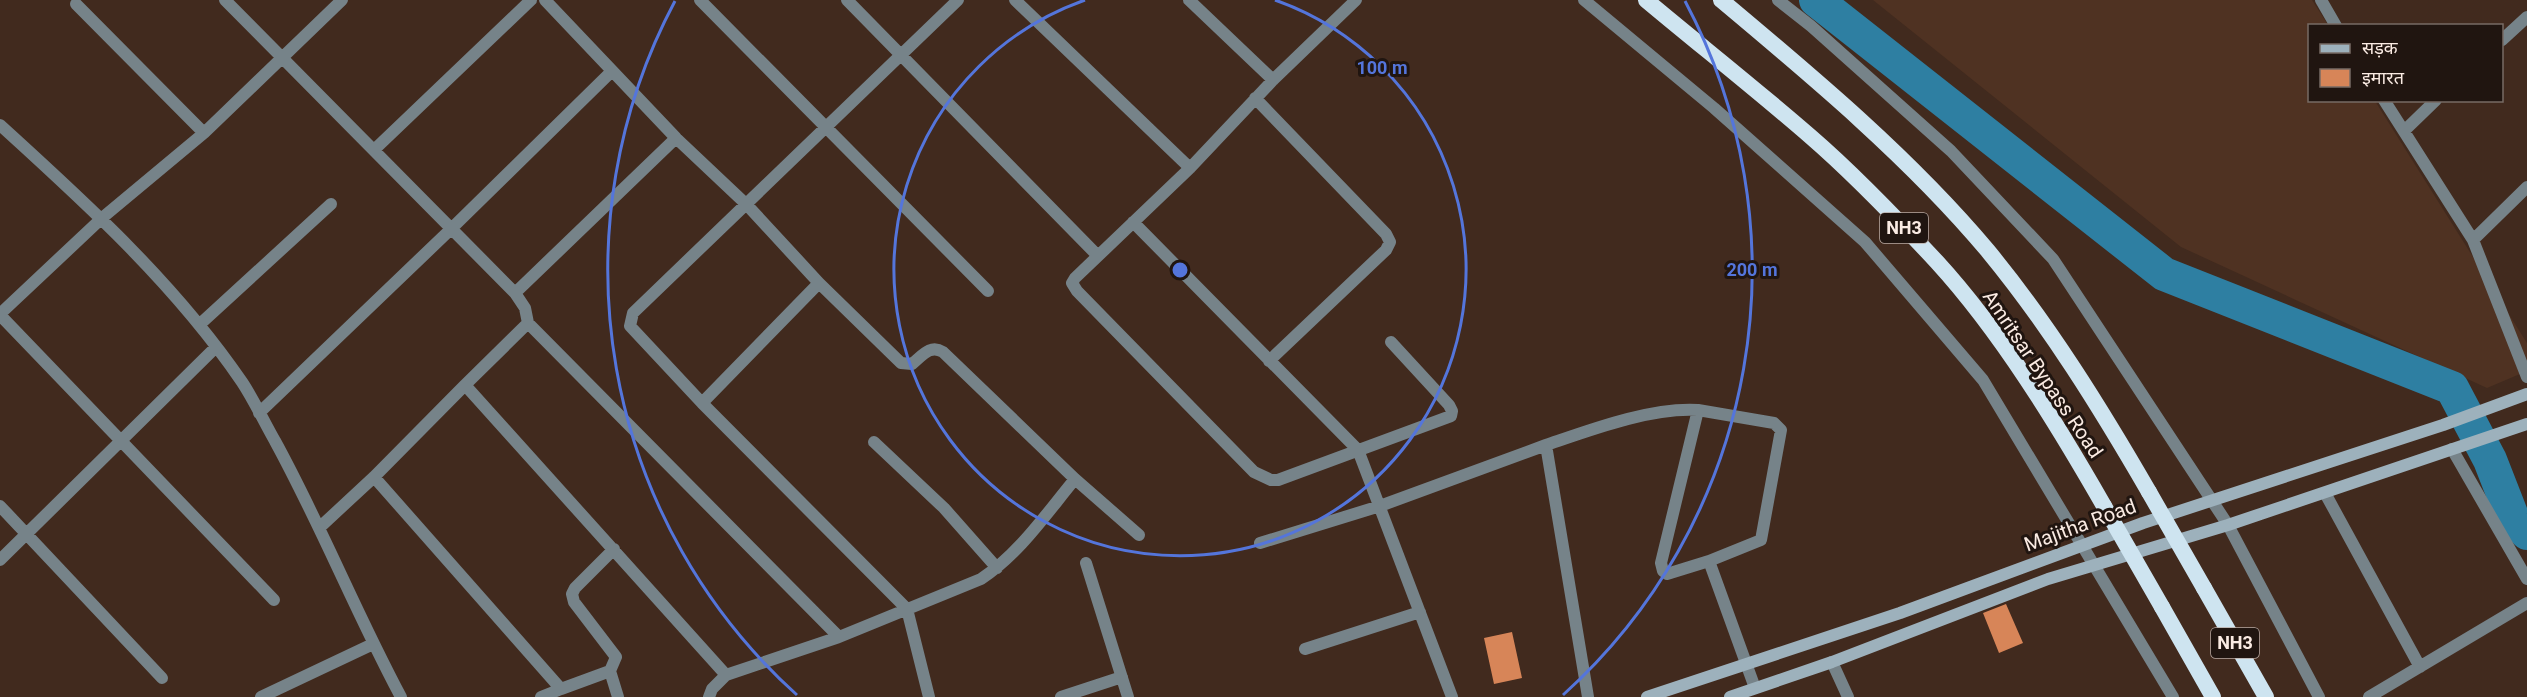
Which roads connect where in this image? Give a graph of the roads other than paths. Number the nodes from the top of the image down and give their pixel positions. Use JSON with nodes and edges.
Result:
{"nodes":[{"id":1,"x":225,"y":0,"type":"edge"},
{"id":2,"x":342,"y":0,"type":"edge"},
{"id":3,"x":531,"y":0,"type":"edge"},
{"id":4,"x":545,"y":0,"type":"edge"},
{"id":5,"x":700,"y":0,"type":"edge"},
{"id":6,"x":847,"y":0,"type":"edge"},
{"id":7,"x":958,"y":0,"type":"edge"},
{"id":8,"x":1015,"y":0,"type":"edge"},
{"id":9,"x":1189,"y":0,"type":"edge"},
{"id":10,"x":1356,"y":0,"type":"edge"},
{"id":11,"x":1584,"y":0,"type":"edge"},
{"id":12,"x":1646,"y":0,"type":"edge"},
{"id":13,"x":1720,"y":0,"type":"edge"},
{"id":14,"x":1778,"y":0,"type":"edge"},
{"id":15,"x":2336,"y":0,"type":"edge"},
{"id":16,"x":76,"y":4,"type":"dead end"},
{"id":17,"x":2323,"y":5,"type":"edge"},
{"id":18,"x":2527,"y":17,"type":"edge"},
{"id":19,"x":2335,"y":24,"type":"edge"},
{"id":20,"x":2503,"y":39,"type":"edge"},
{"id":21,"x":903,"y":55,"type":"junction"},
{"id":22,"x":280,"y":57,"type":"junction"},
{"id":23,"x":611,"y":72,"type":"junction"},
{"id":24,"x":1273,"y":80,"type":"junction"},
{"id":25,"x":1255,"y":98,"type":"junction"},
{"id":26,"x":2385,"y":102,"type":"edge"},
{"id":27,"x":2434,"y":102,"type":"edge"},
{"id":28,"x":0,"y":124,"type":"edge"},
{"id":29,"x":826,"y":127,"type":"junction"},
{"id":30,"x":2403,"y":131,"type":"junction"},
{"id":31,"x":204,"y":133,"type":"junction"},
{"id":32,"x":676,"y":138,"type":"junction"},
{"id":33,"x":375,"y":149,"type":"junction"},
{"id":34,"x":1190,"y":168,"type":"junction"},
{"id":35,"x":2527,"y":188,"type":"edge"},
{"id":36,"x":331,"y":204,"type":"dead end"},
{"id":37,"x":747,"y":205,"type":"junction"},
{"id":38,"x":102,"y":218,"type":"junction"},
{"id":39,"x":1133,"y":222,"type":"junction"},
{"id":40,"x":451,"y":229,"type":"junction"},
{"id":41,"x":2473,"y":240,"type":"junction"},
{"id":42,"x":1098,"y":256,"type":"junction"},
{"id":43,"x":819,"y":283,"type":"junction"},
{"id":44,"x":988,"y":291,"type":"dead end"},
{"id":45,"x":515,"y":293,"type":"junction"},
{"id":46,"x":0,"y":314,"type":"edge"},
{"id":47,"x":528,"y":323,"type":"junction"},
{"id":48,"x":199,"y":325,"type":"junction"},
{"id":49,"x":1391,"y":342,"type":"dead end"},
{"id":50,"x":215,"y":348,"type":"junction"},
{"id":51,"x":1269,"y":361,"type":"junction"},
{"id":52,"x":2527,"y":377,"type":"edge"},
{"id":53,"x":465,"y":385,"type":"junction"},
{"id":54,"x":2527,"y":394,"type":"edge"},
{"id":55,"x":702,"y":403,"type":"junction"},
{"id":56,"x":1698,"y":410,"type":"junction"},
{"id":57,"x":259,"y":413,"type":"junction"},
{"id":58,"x":2527,"y":424,"type":"edge"},
{"id":59,"x":121,"y":440,"type":"junction"},
{"id":60,"x":874,"y":442,"type":"dead end"},
{"id":61,"x":1546,"y":445,"type":"junction"},
{"id":62,"x":2457,"y":447,"type":"junction"},
{"id":63,"x":1358,"y":450,"type":"junction"},
{"id":64,"x":374,"y":477,"type":"junction"},
{"id":65,"x":1075,"y":479,"type":"junction"},
{"id":66,"x":2325,"y":492,"type":"junction"},
{"id":67,"x":2212,"y":501,"type":"junction"},
{"id":68,"x":0,"y":506,"type":"edge"},
{"id":69,"x":1380,"y":507,"type":"junction"},
{"id":70,"x":2228,"y":525,"type":"junction"},
{"id":71,"x":319,"y":528,"type":"junction"},
{"id":72,"x":27,"y":533,"type":"junction"},
{"id":73,"x":1139,"y":535,"type":"dead end"},
{"id":74,"x":1260,"y":543,"type":"dead end"},
{"id":75,"x":2081,"y":544,"type":"junction"},
{"id":76,"x":614,"y":549,"type":"junction"},
{"id":77,"x":0,"y":560,"type":"edge"},
{"id":78,"x":1709,"y":561,"type":"junction"},
{"id":79,"x":1086,"y":563,"type":"dead end"},
{"id":80,"x":2095,"y":567,"type":"junction"},
{"id":81,"x":997,"y":568,"type":"junction"},
{"id":82,"x":2527,"y":579,"type":"edge"},
{"id":83,"x":274,"y":600,"type":"dead end"},
{"id":84,"x":2527,"y":603,"type":"edge"},
{"id":85,"x":907,"y":609,"type":"junction"},
{"id":86,"x":1419,"y":612,"type":"junction"},
{"id":87,"x":839,"y":637,"type":"junction"},
{"id":88,"x":373,"y":644,"type":"junction"},
{"id":89,"x":1305,"y":649,"type":"dead end"},
{"id":90,"x":1832,"y":662,"type":"junction"},
{"id":91,"x":1746,"y":663,"type":"junction"},
{"id":92,"x":2420,"y":667,"type":"junction"},
{"id":93,"x":610,"y":671,"type":"junction"},
{"id":94,"x":726,"y":675,"type":"junction"},
{"id":95,"x":1122,"y":677,"type":"junction"},
{"id":96,"x":162,"y":678,"type":"dead end"},
{"id":97,"x":1755,"y":688,"type":"junction"},
{"id":98,"x":561,"y":689,"type":"junction"},
{"id":99,"x":261,"y":697,"type":"edge"},
{"id":100,"x":401,"y":697,"type":"edge"},
{"id":101,"x":541,"y":697,"type":"edge"},
{"id":102,"x":618,"y":697,"type":"edge"},
{"id":103,"x":709,"y":697,"type":"edge"},
{"id":104,"x":929,"y":697,"type":"edge"},
{"id":105,"x":1061,"y":697,"type":"edge"},
{"id":106,"x":1128,"y":697,"type":"edge"},
{"id":107,"x":1452,"y":697,"type":"edge"},
{"id":108,"x":1588,"y":697,"type":"edge"},
{"id":109,"x":1647,"y":697,"type":"edge"},
{"id":110,"x":1730,"y":697,"type":"edge"},
{"id":111,"x":1848,"y":697,"type":"edge"},
{"id":112,"x":2173,"y":697,"type":"edge"},
{"id":113,"x":2213,"y":697,"type":"edge"},
{"id":114,"x":2266,"y":697,"type":"edge"},
{"id":115,"x":2319,"y":697,"type":"edge"},
{"id":116,"x":2369,"y":697,"type":"edge"}],
"edges":[{"from":1,"to":22,"type":"street"},
{"from":2,"to":22,"type":"street"},
{"from":3,"to":33,"type":"street"},
{"from":4,"to":23,"type":"street"},
{"from":5,"to":29,"type":"street"},
{"from":6,"to":21,"type":"street"},
{"from":7,"to":21,"type":"street"},
{"from":8,"to":34,"type":"street"},
{"from":9,"to":24,"type":"street"},
{"from":10,"to":24,"type":"street"},
{"from":11,"to":75,"type":"street"},
{"from":12,"to":113,"type":"highway","name":"Amritsar Bypass Road","number":"NH3","bridge":true},
{"from":13,"to":114,"type":"highway","name":"Amritsar Bypass Road","number":"NH3","bridge":true},
{"from":14,"to":67,"type":"street"},
{"from":15,"to":17,"type":"street"},
{"from":16,"to":31,"type":"street"},
{"from":17,"to":19,"type":"street"},
{"from":18,"to":20,"type":"street"},
{"from":21,"to":29,"type":"street"},
{"from":21,"to":42,"type":"street"},
{"from":22,"to":31,"type":"street"},
{"from":22,"to":33,"type":"street"},
{"from":23,"to":32,"type":"street"},
{"from":23,"to":40,"type":"street"},
{"from":24,"to":25,"type":"street"},
{"from":25,"to":34,"type":"street"},
{"from":25,"to":51,"type":"street"},
{"from":26,"to":30,"type":"street"},
{"from":27,"to":30,"type":"street"},
{"from":28,"to":38,"type":"street"},
{"from":29,"to":37,"type":"street"},
{"from":29,"to":44,"type":"street"},
{"from":30,"to":41,"type":"street"},
{"from":31,"to":38,"type":"street"},
{"from":32,"to":37,"type":"street"},
{"from":32,"to":45,"type":"street"},
{"from":33,"to":40,"type":"street"},
{"from":34,"to":39,"type":"street"},
{"from":35,"to":41,"type":"street"},
{"from":36,"to":48,"type":"street"},
{"from":37,"to":43,"type":"street"},
{"from":37,"to":55,"type":"street"},
{"from":38,"to":46,"type":"street"},
{"from":38,"to":48,"type":"street"},
{"from":39,"to":42,"type":"street"},
{"from":39,"to":51,"type":"street"},
{"from":40,"to":45,"type":"street"},
{"from":40,"to":57,"type":"street"},
{"from":41,"to":52,"type":"street"},
{"from":42,"to":63,"type":"street"},
{"from":43,"to":55,"type":"street"},
{"from":43,"to":65,"type":"street"},
{"from":45,"to":47,"type":"street"},
{"from":46,"to":59,"type":"street"},
{"from":47,"to":53,"type":"street"},
{"from":47,"to":87,"type":"street"},
{"from":48,"to":50,"type":"street"},
{"from":49,"to":63,"type":"street"},
{"from":50,"to":57,"type":"street"},
{"from":50,"to":59,"type":"street"},
{"from":51,"to":63,"type":"street"},
{"from":53,"to":64,"type":"street"},
{"from":53,"to":76,"type":"street"},
{"from":54,"to":67,"type":"main road","name":"Majitha Road"},
{"from":55,"to":85,"type":"street"},
{"from":56,"to":61,"type":"street"},
{"from":56,"to":78,"type":"street"},
{"from":56,"to":78,"type":"street"},
{"from":57,"to":71,"type":"street"},
{"from":58,"to":62,"type":"main road","name":"Majitha Road"},
{"from":59,"to":72,"type":"street"},
{"from":59,"to":83,"type":"street"},
{"from":60,"to":81,"type":"street"},
{"from":61,"to":69,"type":"street"},
{"from":61,"to":108,"type":"street"},
{"from":62,"to":66,"type":"main road","name":"Majitha Road"},
{"from":62,"to":82,"type":"street"},
{"from":63,"to":69,"type":"street"},
{"from":64,"to":71,"type":"street"},
{"from":64,"to":98,"type":"street"},
{"from":65,"to":73,"type":"street"},
{"from":65,"to":81,"type":"street"},
{"from":66,"to":70,"type":"main road","name":"Majitha Road"},
{"from":66,"to":92,"type":"street"},
{"from":67,"to":70,"type":"street"},
{"from":67,"to":75,"type":"main road","name":"Majitha Road"},
{"from":68,"to":72,"type":"street"},
{"from":69,"to":74,"type":"street"},
{"from":69,"to":86,"type":"street"},
{"from":70,"to":80,"type":"main road","name":"Majitha Road"},
{"from":70,"to":115,"type":"street"},
{"from":71,"to":88,"type":"street"},
{"from":72,"to":77,"type":"street"},
{"from":72,"to":96,"type":"street"},
{"from":75,"to":80,"type":"street"},
{"from":75,"to":91,"type":"main road","name":"Majitha Road"},
{"from":76,"to":93,"type":"street"},
{"from":76,"to":94,"type":"street"},
{"from":78,"to":91,"type":"street"},
{"from":79,"to":95,"type":"street"},
{"from":80,"to":90,"type":"main road","name":"Majitha Road"},
{"from":80,"to":112,"type":"street"},
{"from":81,"to":85,"type":"street"},
{"from":84,"to":92,"type":"street"},
{"from":85,"to":87,"type":"street"},
{"from":85,"to":104,"type":"street"},
{"from":86,"to":89,"type":"street"},
{"from":86,"to":107,"type":"street"},
{"from":87,"to":94,"type":"street"},
{"from":88,"to":99,"type":"street"},
{"from":88,"to":100,"type":"street"},
{"from":90,"to":97,"type":"main road","name":"Majitha Road"},
{"from":90,"to":111,"type":"street"},
{"from":91,"to":97,"type":"street"},
{"from":91,"to":109,"type":"main road","name":"Majitha Road"},
{"from":92,"to":116,"type":"street"},
{"from":93,"to":98,"type":"street"},
{"from":93,"to":102,"type":"street"},
{"from":94,"to":103,"type":"street"},
{"from":95,"to":105,"type":"street"},
{"from":95,"to":106,"type":"street"},
{"from":97,"to":110,"type":"main road","name":"Majitha Road"},
{"from":98,"to":101,"type":"street"}]}
